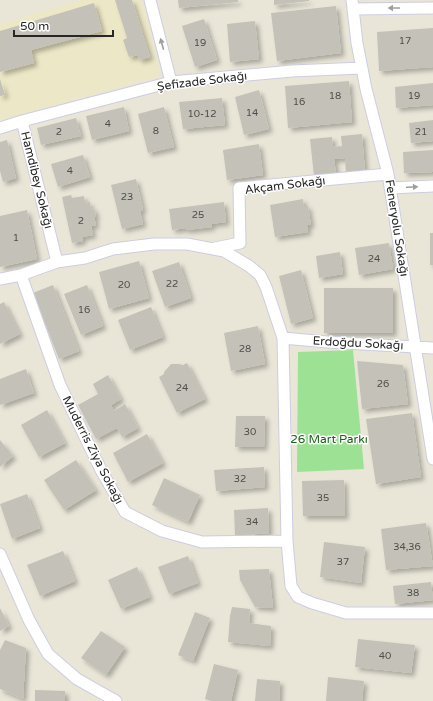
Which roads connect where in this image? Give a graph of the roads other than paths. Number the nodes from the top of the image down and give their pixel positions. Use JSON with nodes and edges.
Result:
{"nodes":[{"id":1,"x":150,"y":0,"type":"edge"},
{"id":2,"x":353,"y":4,"type":"edge"},
{"id":3,"x":433,"y":8,"type":"edge"},
{"id":4,"x":362,"y":68,"type":"junction"},
{"id":5,"x":171,"y":82,"type":"junction"},
{"id":6,"x":22,"y":121,"type":"junction"},
{"id":7,"x":0,"y":128,"type":"edge"},
{"id":8,"x":388,"y":174,"type":"junction"},
{"id":9,"x":433,"y":186,"type":"edge"},
{"id":10,"x":390,"y":188,"type":"junction"},
{"id":11,"x":211,"y":248,"type":"junction"},
{"id":12,"x":57,"y":262,"type":"junction"},
{"id":13,"x":21,"y":275,"type":"junction"},
{"id":14,"x":0,"y":279,"type":"edge"},
{"id":15,"x":283,"y":338,"type":"junction"},
{"id":16,"x":415,"y":346,"type":"junction"},
{"id":17,"x":433,"y":348,"type":"edge"},
{"id":18,"x":433,"y":459,"type":"edge"},
{"id":19,"x":287,"y":541,"type":"junction"},
{"id":20,"x":0,"y":554,"type":"edge"},
{"id":21,"x":433,"y":613,"type":"edge"},
{"id":22,"x":116,"y":701,"type":"edge"}],
"edges":[{"from":5,"to":1,"type":"street","one_way":true},
{"from":3,"to":2,"type":"street","one_way":true},
{"from":2,"to":4,"type":"street","name":"Feneryolu Sokağı"},
{"from":4,"to":5,"type":"street","name":"Şefizade Sokağı"},
{"from":4,"to":8,"type":"street","name":"Feneryolu Sokağı"},
{"from":5,"to":6,"type":"street","name":"Şefizade Sokağı"},
{"from":6,"to":7,"type":"street","name":"Hamdibey Sokağı"},
{"from":6,"to":12,"type":"street","name":"Hamdibey Sokağı"},
{"from":8,"to":10,"type":"street","name":"Feneryolu Sokağı"},
{"from":8,"to":11,"type":"street","name":"Akçam Sokağı"},
{"from":10,"to":9,"type":"street","one_way":true},
{"from":10,"to":16,"type":"street","name":"Feneryolu Sokağı"},
{"from":11,"to":12,"type":"street"},
{"from":11,"to":15,"type":"street"},
{"from":12,"to":13,"type":"street"},
{"from":13,"to":14,"type":"street"},
{"from":13,"to":19,"type":"street","name":"Muderris Ziya Sokağı"},
{"from":15,"to":16,"type":"street","name":"Erdoğdu Sokağı"},
{"from":15,"to":19,"type":"street"},
{"from":16,"to":17,"type":"street","name":"Erdoğdu Sokağı"},
{"from":16,"to":18,"type":"street","name":"Feneryolu Sokağı"},
{"from":19,"to":21,"type":"street"},
{"from":20,"to":22,"type":"street"}]}
